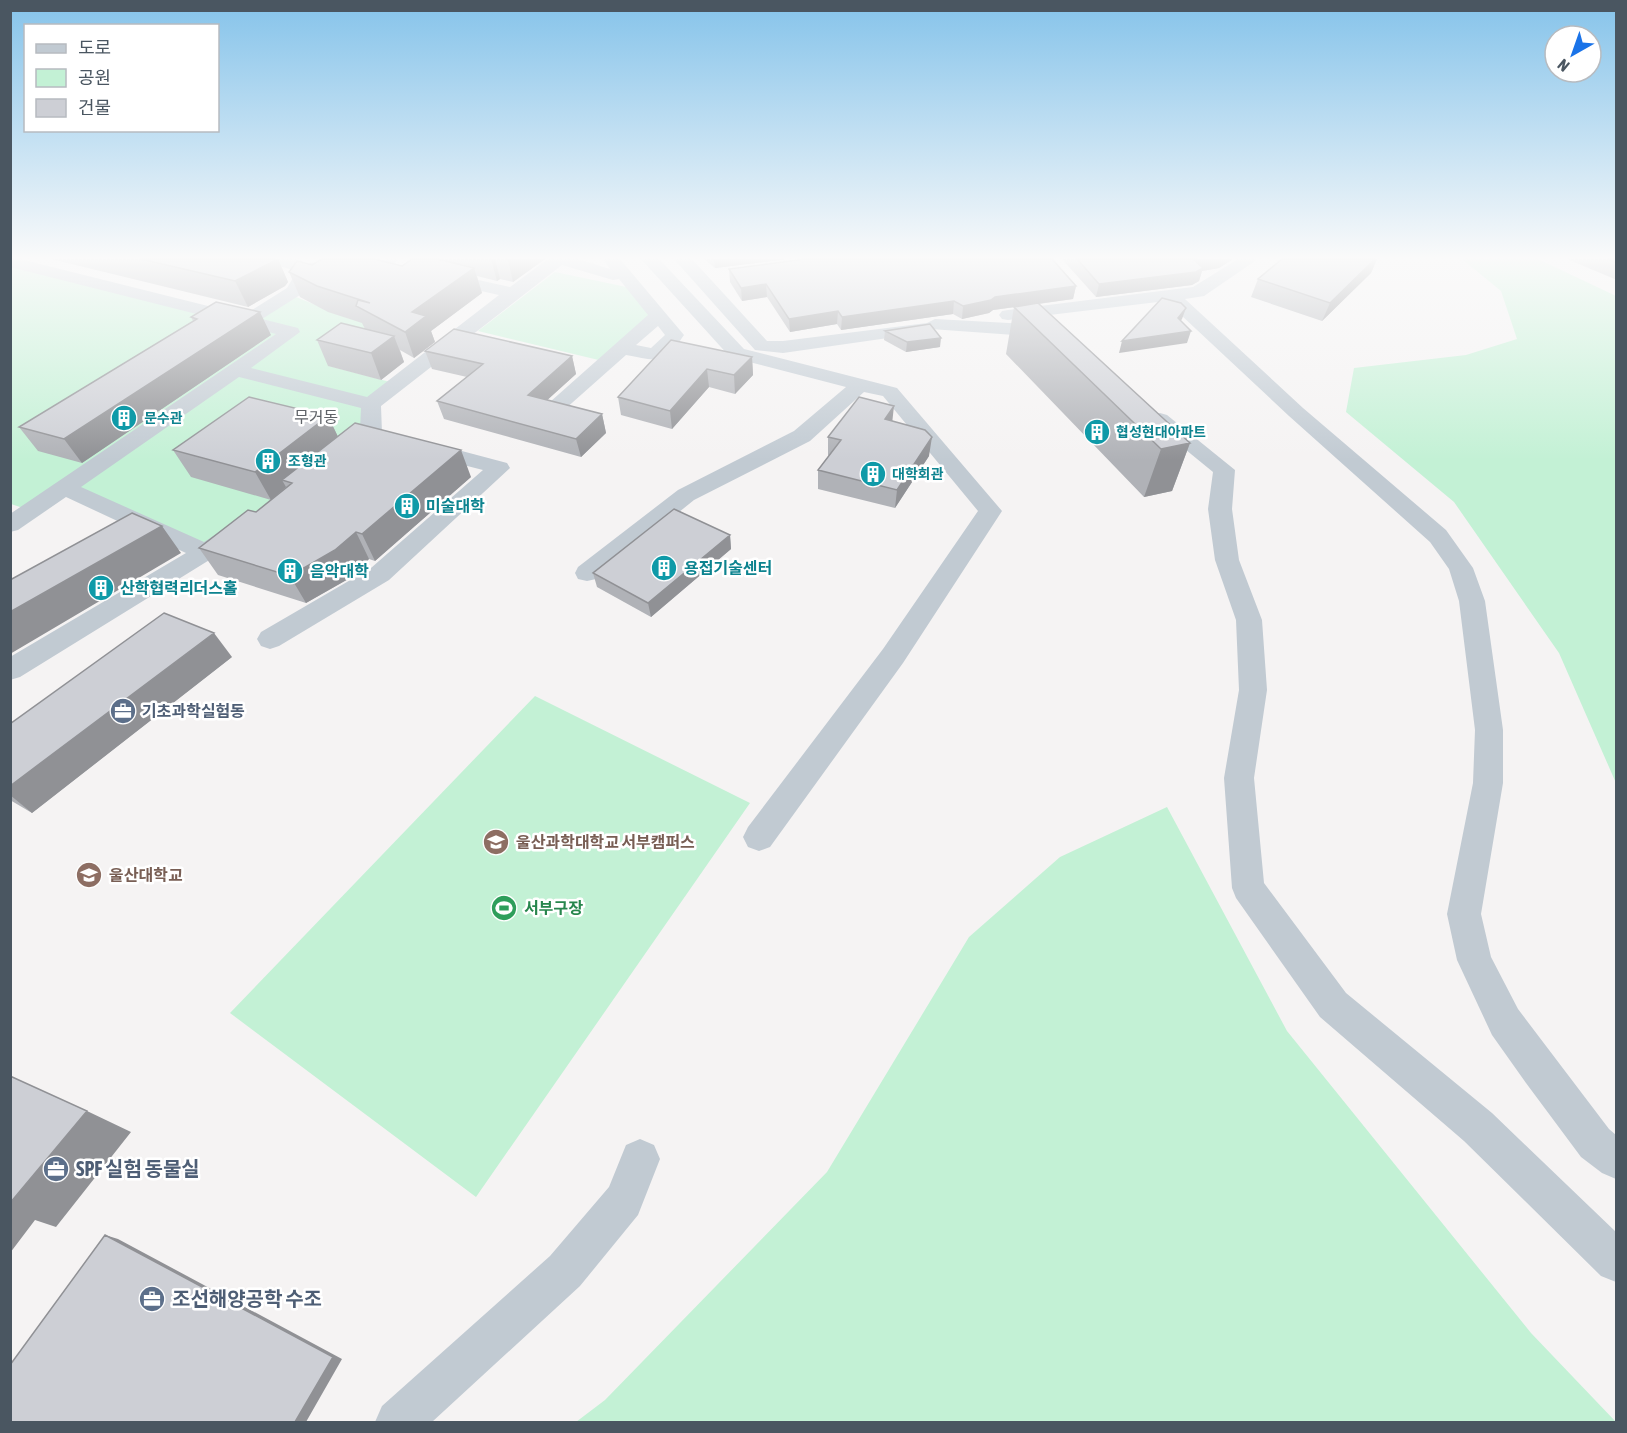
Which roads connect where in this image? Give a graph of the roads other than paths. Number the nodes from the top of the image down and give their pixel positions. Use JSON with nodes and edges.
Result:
{"nodes":[{"id":1,"x":270,"y":326,"type":"edge"},
{"id":2,"x":471,"y":326,"type":"edge"},
{"id":3,"x":647,"y":326,"type":"edge"},
{"id":4,"x":668,"y":326,"type":"edge"},
{"id":5,"x":712,"y":326,"type":"edge"},
{"id":6,"x":744,"y":326,"type":"edge"},
{"id":7,"x":929,"y":326,"type":"edge"},
{"id":8,"x":951,"y":326,"type":"edge"},
{"id":9,"x":1203,"y":326,"type":"edge"},
{"id":10,"x":1065,"y":341,"type":"edge"},
{"id":11,"x":622,"y":348,"type":"junction"},
{"id":12,"x":235,"y":370,"type":"junction"},
{"id":13,"x":861,"y":385,"type":"junction"},
{"id":14,"x":371,"y":404,"type":"junction"},
{"id":15,"x":557,"y":406,"type":"edge"},
{"id":16,"x":1147,"y":408,"type":"edge"},
{"id":17,"x":389,"y":438,"type":"junction"},
{"id":18,"x":326,"y":469,"type":"edge"},
{"id":19,"x":64,"y":489,"type":"junction"},
{"id":20,"x":21,"y":507,"type":"edge"},
{"id":21,"x":256,"y":522,"type":"edge"},
{"id":22,"x":10,"y":525,"type":"edge"},
{"id":23,"x":205,"y":552,"type":"junction"},
{"id":24,"x":587,"y":573,"type":"dead end"},
{"id":25,"x":270,"y":639,"type":"dead end"},
{"id":26,"x":10,"y":670,"type":"edge"},
{"id":27,"x":759,"y":837,"type":"dead end"},
{"id":28,"x":640,"y":1159,"type":"dead end"},
{"id":29,"x":1617,"y":1159,"type":"edge"},
{"id":30,"x":1617,"y":1262,"type":"edge"},
{"id":31,"x":398,"y":1422,"type":"edge"}],
"edges":[{"from":1,"to":12,"type":"street"},
{"from":2,"to":14,"type":"street"},
{"from":3,"to":11,"type":"street"},
{"from":4,"to":11,"type":"street"},
{"from":5,"to":13,"type":"street"},
{"from":6,"to":7,"type":"street"},
{"from":8,"to":10,"type":"street"},
{"from":9,"to":29,"type":"street"},
{"from":11,"to":15,"type":"street"},
{"from":12,"to":14,"type":"street"},
{"from":12,"to":19,"type":"street"},
{"from":13,"to":24,"type":"street"},
{"from":13,"to":27,"type":"street"},
{"from":14,"to":17,"type":"street"},
{"from":16,"to":30,"type":"street"},
{"from":17,"to":18,"type":"street"},
{"from":17,"to":25,"type":"street"},
{"from":19,"to":20,"type":"street"},
{"from":19,"to":23,"type":"street"},
{"from":20,"to":22,"type":"street"},
{"from":21,"to":23,"type":"street"},
{"from":23,"to":26,"type":"street"},
{"from":28,"to":31,"type":"street"}]}
